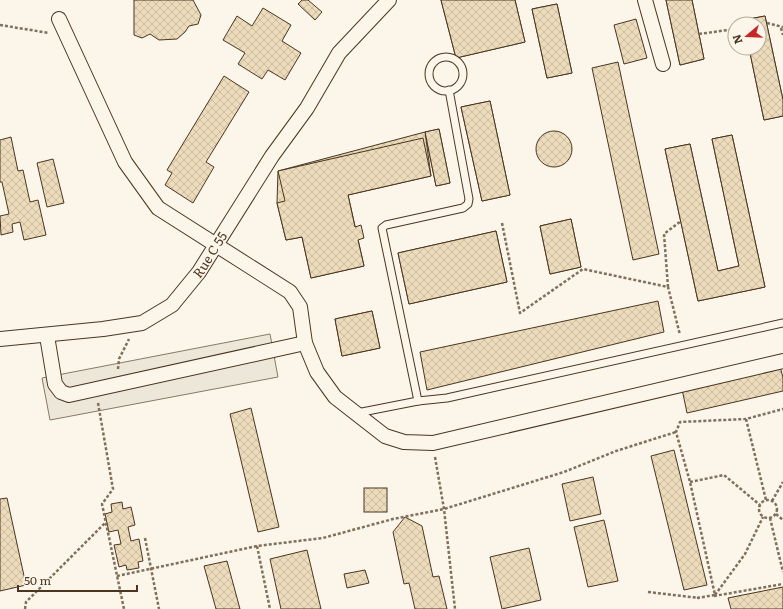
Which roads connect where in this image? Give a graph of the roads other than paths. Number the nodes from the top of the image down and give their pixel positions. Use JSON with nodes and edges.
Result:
{"nodes":[{"id":1,"x":389,"y":0,"type":"edge"},
{"id":2,"x":645,"y":0,"type":"edge"},
{"id":3,"x":60,"y":19,"type":"dead end"},
{"id":4,"x":663,"y":64,"type":"dead end"},
{"id":5,"x":449,"y":90,"type":"junction"},
{"id":6,"x":215,"y":245,"type":"junction"},
{"id":7,"x":783,"y":323,"type":"edge"},
{"id":8,"x":47,"y":336,"type":"junction"},
{"id":9,"x":0,"y":339,"type":"edge"},
{"id":10,"x":305,"y":343,"type":"junction"},
{"id":11,"x":783,"y":361,"type":"edge"},
{"id":12,"x":418,"y":401,"type":"junction"},
{"id":13,"x":354,"y":414,"type":"junction"}],
"edges":[{"from":1,"to":6,"type":"street","name":"Rue C 55"},
{"from":2,"to":4,"type":"street"},
{"from":3,"to":6,"type":"street"},
{"from":5,"to":5,"type":"lane"},
{"from":5,"to":12,"type":"lane"},
{"from":6,"to":8,"type":"street","name":"Rue C 55"},
{"from":6,"to":10,"type":"street"},
{"from":7,"to":12,"type":"lane"},
{"from":8,"to":9,"type":"street","name":"Rue C 55"},
{"from":8,"to":10,"type":"street"},
{"from":10,"to":13,"type":"street"},
{"from":11,"to":13,"type":"street"},
{"from":12,"to":13,"type":"lane"}]}
